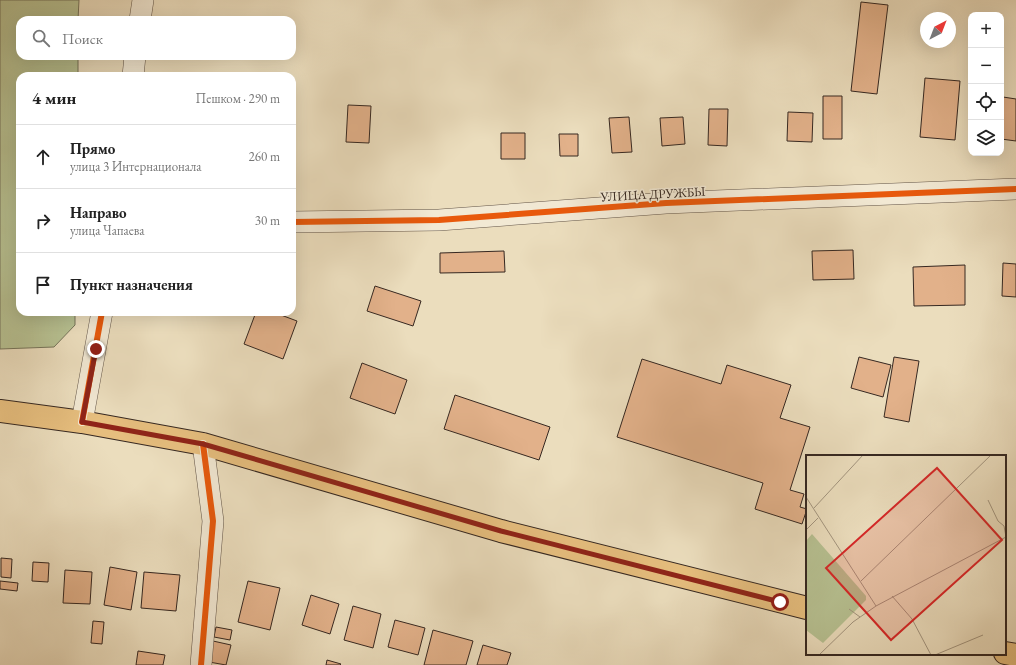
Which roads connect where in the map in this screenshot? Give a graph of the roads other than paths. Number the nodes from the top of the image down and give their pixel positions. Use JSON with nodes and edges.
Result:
{"nodes":[{"id":1,"x":143,"y":0,"type":"edge"},
{"id":2,"x":141,"y":16,"type":"edge"},
{"id":3,"x":135,"y":60,"type":"edge"},
{"id":4,"x":133,"y":72,"type":"edge"},
{"id":5,"x":1016,"y":189,"type":"edge"},
{"id":6,"x":296,"y":222,"type":"edge"},
{"id":7,"x":101,"y":316,"type":"edge"},
{"id":8,"x":0,"y":411,"type":"edge"},
{"id":9,"x":82,"y":422,"type":"junction"},
{"id":10,"x":203,"y":444,"type":"junction"},
{"id":11,"x":806,"y":608,"type":"edge"},
{"id":12,"x":1006,"y":653,"type":"edge"},
{"id":13,"x":1016,"y":655,"type":"edge"},
{"id":14,"x":201,"y":665,"type":"edge"}],
"edges":[{"from":1,"to":2,"type":"street"},
{"from":3,"to":4,"type":"street"},
{"from":5,"to":6,"type":"street","name":"УЛИЦА ДРУЖБЫ"},
{"from":7,"to":9,"type":"street"},
{"from":8,"to":9,"type":"main road"},
{"from":9,"to":10,"type":"main road"},
{"from":10,"to":11,"type":"main road"},
{"from":10,"to":14,"type":"street"},
{"from":12,"to":13,"type":"main road"}]}
